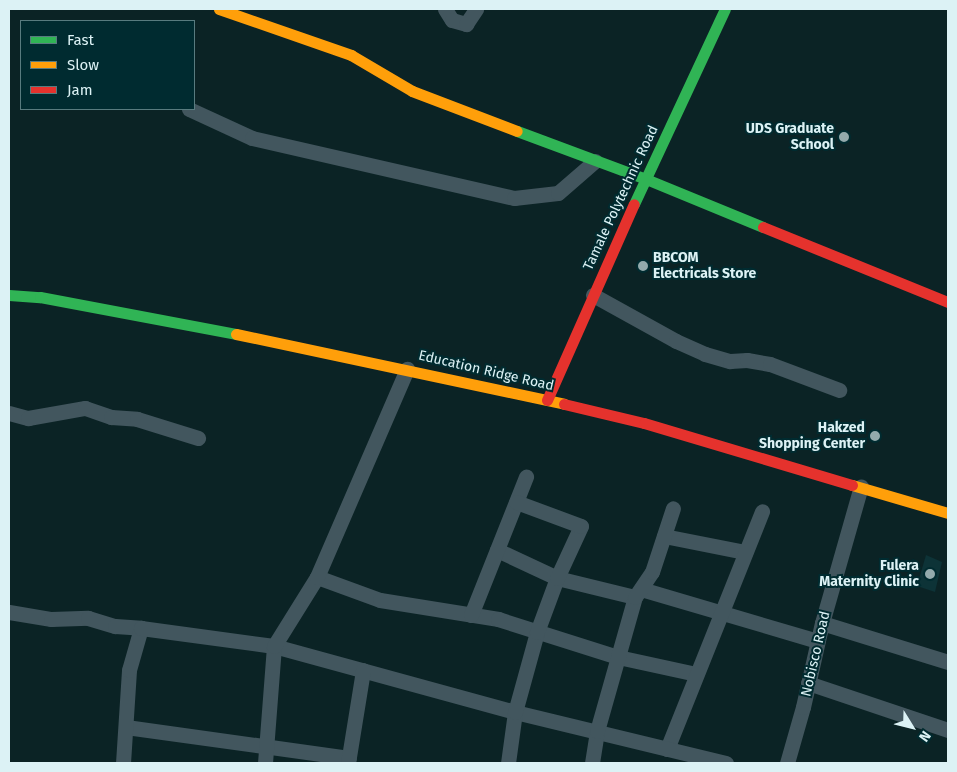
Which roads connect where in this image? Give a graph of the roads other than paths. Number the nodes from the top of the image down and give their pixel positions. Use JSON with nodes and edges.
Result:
{"nodes":[{"id":1,"x":444,"y":9,"type":"edge"},
{"id":2,"x":476,"y":9,"type":"edge"},
{"id":3,"x":725,"y":9,"type":"edge"},
{"id":4,"x":224,"y":10,"type":"edge"},
{"id":5,"x":191,"y":110,"type":"edge"},
{"id":6,"x":595,"y":161,"type":"junction"},
{"id":7,"x":646,"y":179,"type":"junction"},
{"id":8,"x":9,"y":294,"type":"edge"},
{"id":9,"x":593,"y":295,"type":"junction"},
{"id":10,"x":948,"y":302,"type":"edge"},
{"id":11,"x":407,"y":369,"type":"junction"},
{"id":12,"x":839,"y":390,"type":"dead end"},
{"id":13,"x":547,"y":400,"type":"junction"},
{"id":14,"x":9,"y":412,"type":"edge"},
{"id":15,"x":198,"y":438,"type":"dead end"},
{"id":16,"x":526,"y":476,"type":"dead end"},
{"id":17,"x":861,"y":486,"type":"junction"},
{"id":18,"x":516,"y":502,"type":"junction"},
{"id":19,"x":673,"y":508,"type":"dead end"},
{"id":20,"x":762,"y":511,"type":"dead end"},
{"id":21,"x":948,"y":514,"type":"edge"},
{"id":22,"x":664,"y":536,"type":"junction"},
{"id":23,"x":497,"y":550,"type":"junction"},
{"id":24,"x":745,"y":552,"type":"junction"},
{"id":25,"x":317,"y":577,"type":"junction"},
{"id":26,"x":557,"y":578,"type":"junction"},
{"id":27,"x":638,"y":593,"type":"junction"},
{"id":28,"x":9,"y":612,"type":"edge"},
{"id":29,"x":720,"y":614,"type":"junction"},
{"id":30,"x":471,"y":615,"type":"junction"},
{"id":31,"x":822,"y":623,"type":"junction"},
{"id":32,"x":141,"y":628,"type":"junction"},
{"id":33,"x":537,"y":632,"type":"junction"},
{"id":34,"x":818,"y":641,"type":"junction"},
{"id":35,"x":274,"y":646,"type":"junction"},
{"id":36,"x":618,"y":658,"type":"junction"},
{"id":37,"x":948,"y":662,"type":"edge"},
{"id":38,"x":363,"y":670,"type":"junction"},
{"id":39,"x":696,"y":674,"type":"junction"},
{"id":40,"x":808,"y":683,"type":"junction"},
{"id":41,"x":515,"y":712,"type":"junction"},
{"id":42,"x":126,"y":727,"type":"junction"},
{"id":43,"x":948,"y":730,"type":"edge"},
{"id":44,"x":597,"y":732,"type":"junction"},
{"id":45,"x":266,"y":746,"type":"junction"},
{"id":46,"x":667,"y":749,"type":"junction"},
{"id":47,"x":348,"y":761,"type":"edge"},
{"id":48,"x":123,"y":763,"type":"edge"},
{"id":49,"x":265,"y":763,"type":"edge"},
{"id":50,"x":508,"y":763,"type":"edge"},
{"id":51,"x":592,"y":763,"type":"edge"},
{"id":52,"x":726,"y":763,"type":"edge"},
{"id":53,"x":787,"y":763,"type":"edge"}],
"edges":[{"from":1,"to":2,"type":"street"},
{"from":3,"to":7,"type":"street","name":"Tamale Polytechnic Road"},
{"from":4,"to":6,"type":"street"},
{"from":5,"to":6,"type":"street"},
{"from":6,"to":7,"type":"street"},
{"from":7,"to":9,"type":"street","name":"Tamale Polytechnic Road"},
{"from":7,"to":10,"type":"street"},
{"from":8,"to":11,"type":"street","name":"Education Ridge Road"},
{"from":9,"to":12,"type":"street"},
{"from":9,"to":13,"type":"street","name":"Tamale Polytechnic Road"},
{"from":11,"to":13,"type":"street","name":"Education Ridge Road"},
{"from":11,"to":25,"type":"street"},
{"from":13,"to":17,"type":"street","name":"Education Ridge Road"},
{"from":14,"to":15,"type":"street"},
{"from":16,"to":18,"type":"street"},
{"from":17,"to":21,"type":"street","name":"Education Ridge Road"},
{"from":17,"to":31,"type":"street","name":"Nobisco Road"},
{"from":18,"to":23,"type":"street"},
{"from":18,"to":26,"type":"street"},
{"from":19,"to":22,"type":"street"},
{"from":20,"to":24,"type":"street"},
{"from":22,"to":24,"type":"street"},
{"from":22,"to":27,"type":"street"},
{"from":23,"to":26,"type":"street"},
{"from":23,"to":30,"type":"street"},
{"from":24,"to":29,"type":"street"},
{"from":25,"to":30,"type":"street"},
{"from":25,"to":35,"type":"street"},
{"from":26,"to":27,"type":"street"},
{"from":26,"to":33,"type":"street"},
{"from":27,"to":29,"type":"street"},
{"from":27,"to":36,"type":"street"},
{"from":28,"to":32,"type":"street"},
{"from":29,"to":34,"type":"street"},
{"from":29,"to":39,"type":"street"},
{"from":30,"to":33,"type":"street"},
{"from":31,"to":34,"type":"street","name":"Nobisco Road"},
{"from":31,"to":37,"type":"street"},
{"from":32,"to":35,"type":"street"},
{"from":32,"to":42,"type":"street"},
{"from":33,"to":36,"type":"street"},
{"from":33,"to":41,"type":"street"},
{"from":34,"to":40,"type":"street","name":"Nobisco Road"},
{"from":35,"to":38,"type":"street"},
{"from":35,"to":45,"type":"street"},
{"from":36,"to":39,"type":"street"},
{"from":36,"to":44,"type":"street"},
{"from":38,"to":41,"type":"street"},
{"from":38,"to":47,"type":"street"},
{"from":39,"to":46,"type":"street"},
{"from":40,"to":43,"type":"street"},
{"from":40,"to":53,"type":"street","name":"Nobisco Road"},
{"from":41,"to":44,"type":"street"},
{"from":41,"to":50,"type":"street"},
{"from":42,"to":45,"type":"street"},
{"from":42,"to":48,"type":"street"},
{"from":44,"to":46,"type":"street"},
{"from":44,"to":51,"type":"street"},
{"from":45,"to":47,"type":"street"},
{"from":45,"to":49,"type":"street"},
{"from":46,"to":52,"type":"street"}]}
